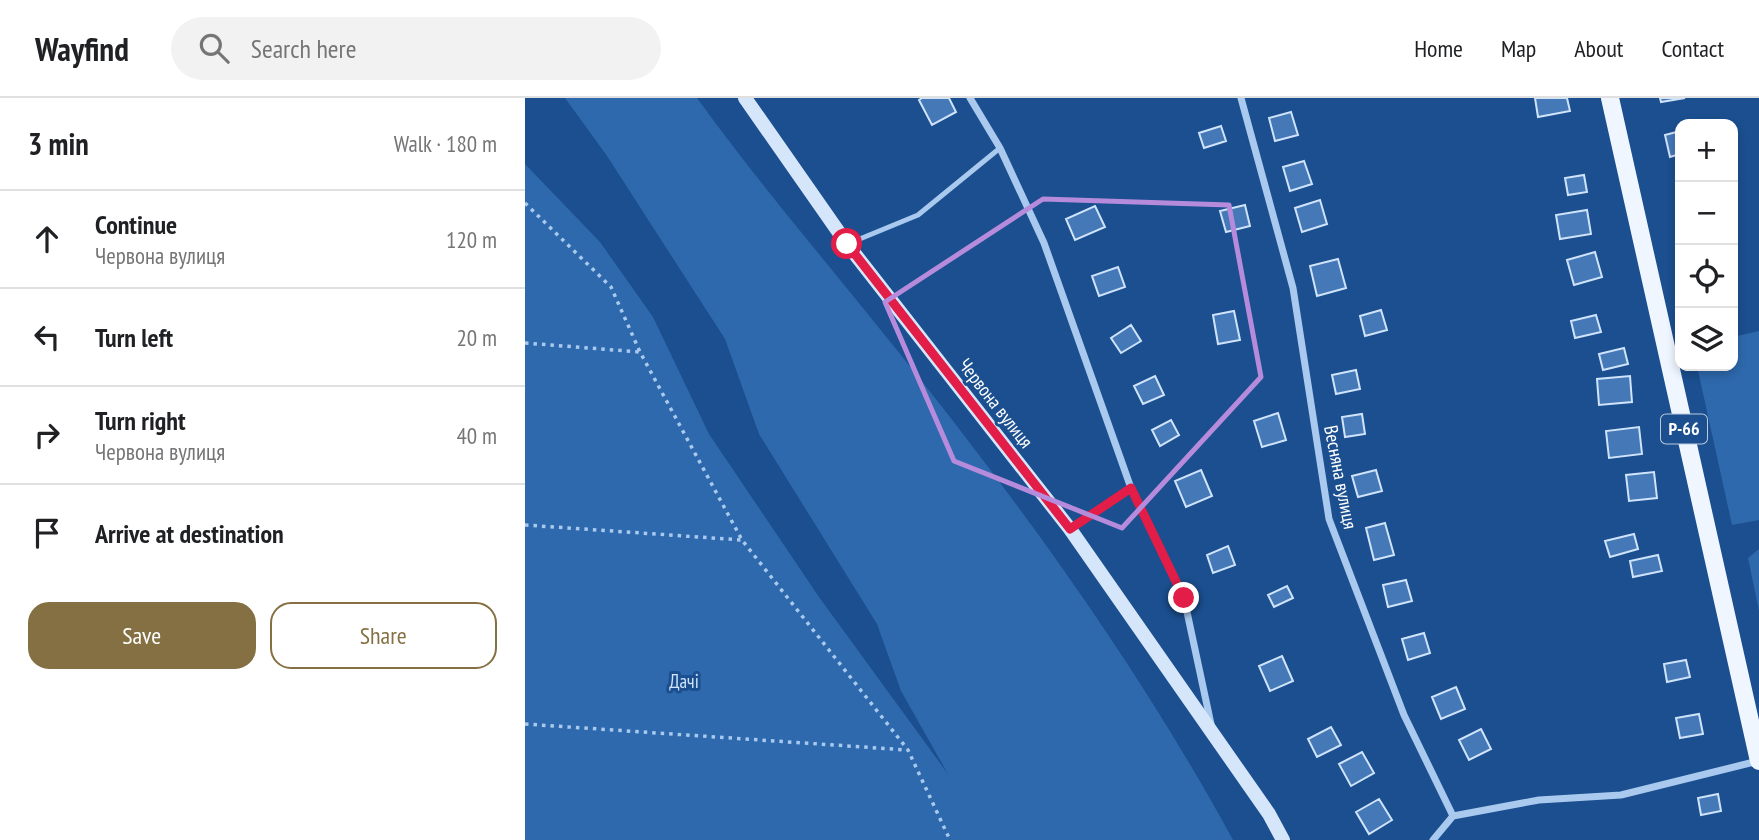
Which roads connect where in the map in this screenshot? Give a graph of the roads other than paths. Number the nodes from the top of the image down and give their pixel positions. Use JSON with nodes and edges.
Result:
{"nodes":[{"id":1,"x":745,"y":98,"type":"edge"},
{"id":2,"x":971,"y":98,"type":"edge"},
{"id":3,"x":1241,"y":98,"type":"edge"},
{"id":4,"x":1610,"y":98,"type":"edge"},
{"id":5,"x":1000,"y":148,"type":"junction"},
{"id":6,"x":847,"y":244,"type":"junction"},
{"id":7,"x":1214,"y":735,"type":"junction"},
{"id":8,"x":1759,"y":761,"type":"edge"},
{"id":9,"x":1453,"y":816,"type":"junction"},
{"id":10,"x":1283,"y":840,"type":"edge"},
{"id":11,"x":1433,"y":840,"type":"edge"}],
"edges":[{"from":1,"to":6,"type":"street","name":"Червона вулиця"},
{"from":2,"to":5,"type":"street","name":"Червона вулиця"},
{"from":3,"to":9,"type":"street","name":"Весняна вулиця"},
{"from":4,"to":8,"type":"main road","number":"Р-66"},
{"from":5,"to":6,"type":"lane"},
{"from":5,"to":7,"type":"street","name":"Червона вулиця"},
{"from":6,"to":7,"type":"street","name":"Червона вулиця"},
{"from":7,"to":10,"type":"street","name":"Червона вулиця"},
{"from":8,"to":9,"type":"street"},
{"from":9,"to":11,"type":"street"}]}
